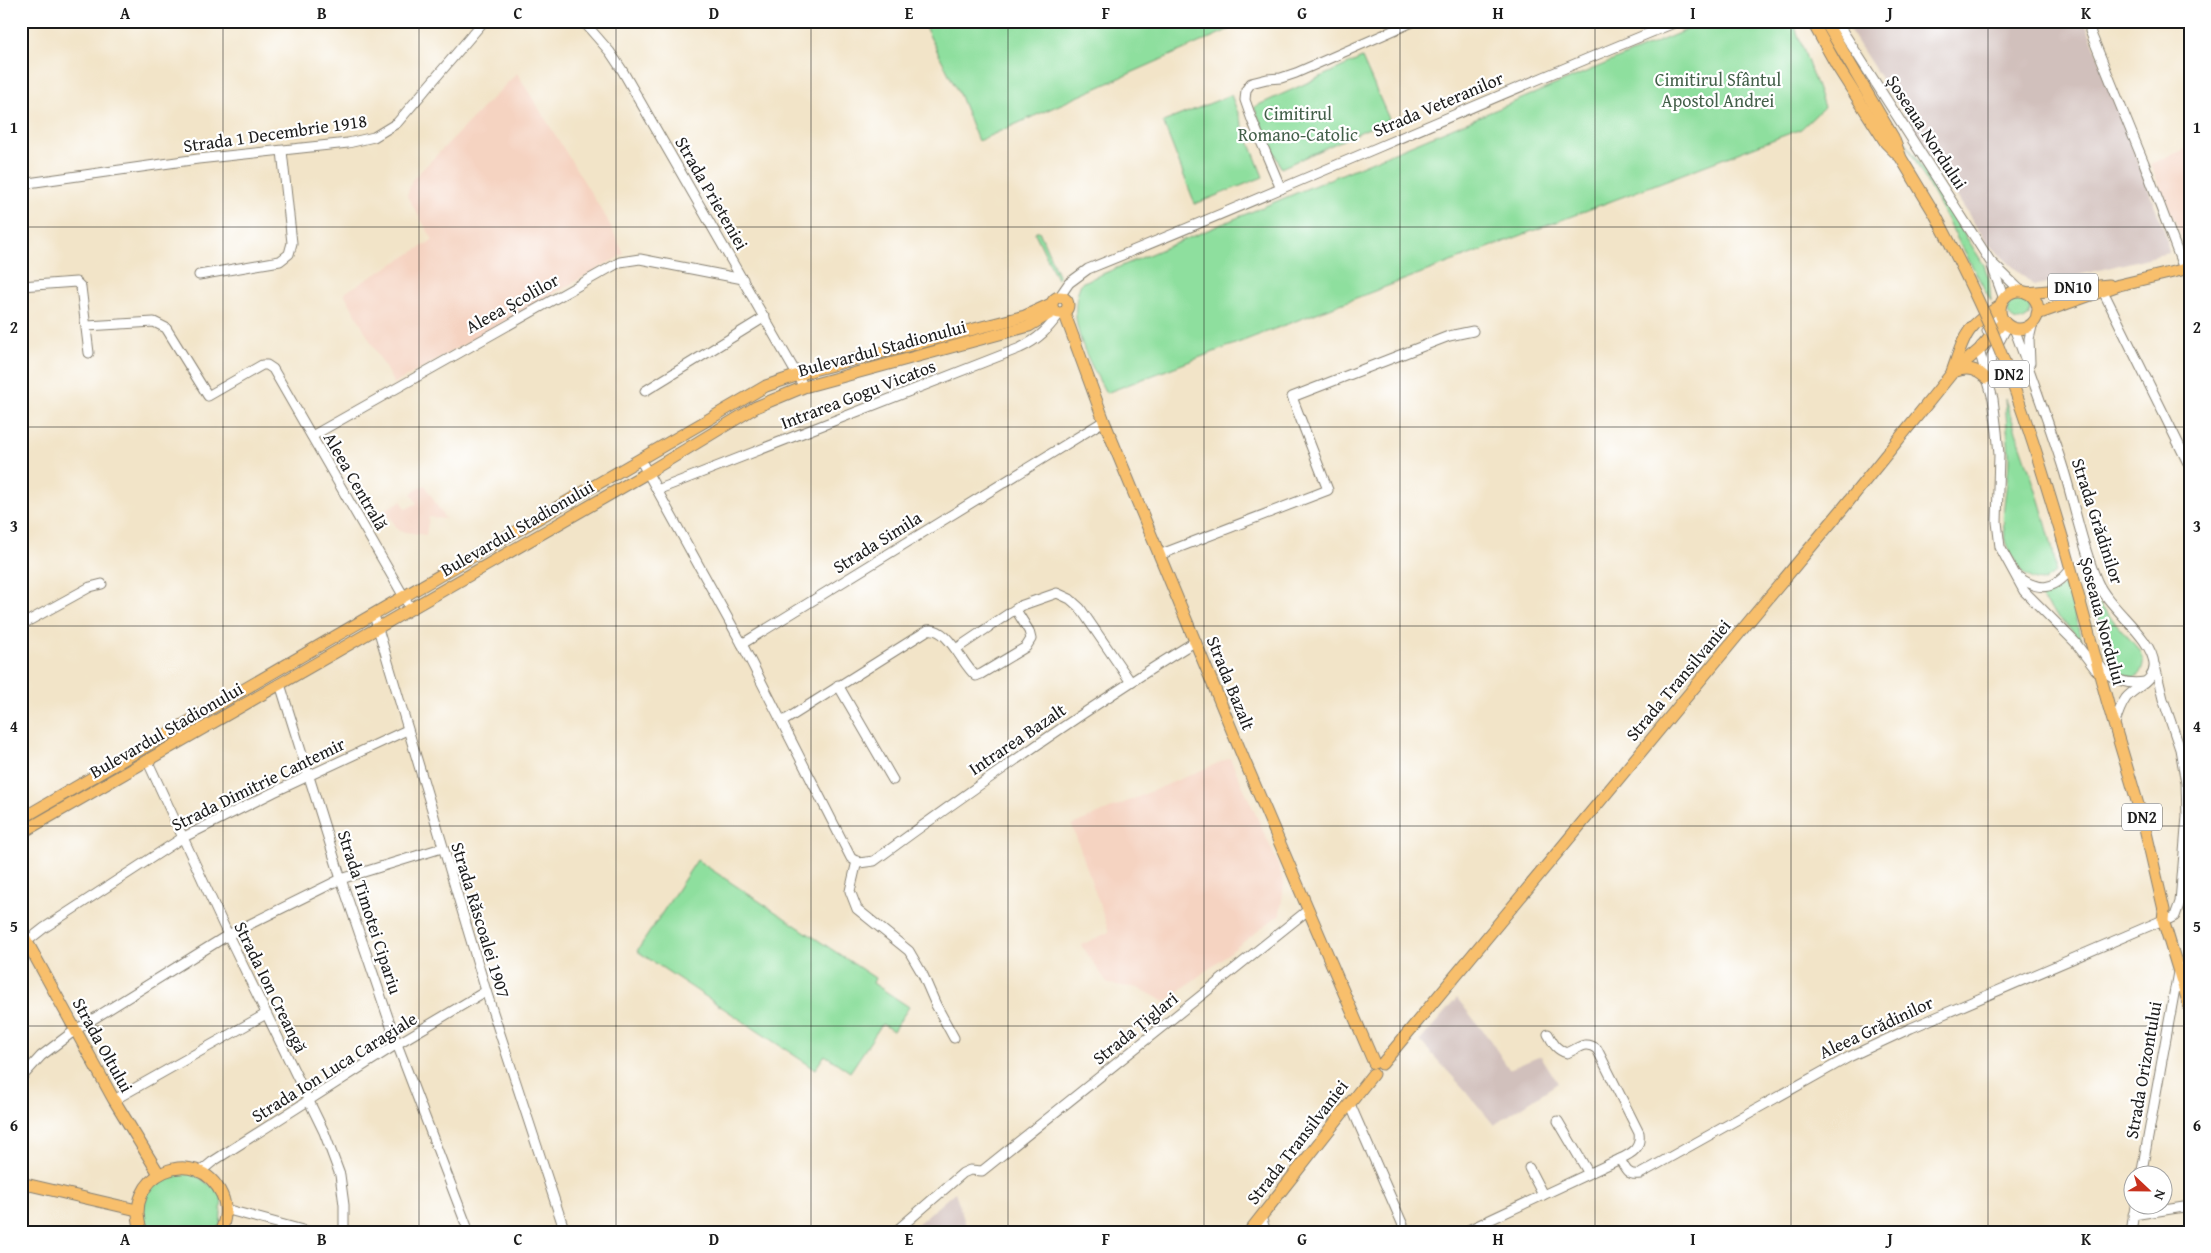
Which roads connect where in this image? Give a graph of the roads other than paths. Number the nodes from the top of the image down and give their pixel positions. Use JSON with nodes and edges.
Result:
{"nodes":[{"id":1,"x":484,"y":21,"type":"edge"},
{"id":2,"x":583,"y":21,"type":"edge"},
{"id":3,"x":1415,"y":21,"type":"edge"},
{"id":4,"x":1679,"y":21,"type":"edge"},
{"id":5,"x":1812,"y":21,"type":"edge"},
{"id":6,"x":1825,"y":21,"type":"edge"},
{"id":7,"x":1836,"y":21,"type":"edge"},
{"id":8,"x":2101,"y":21,"type":"edge"},
{"id":9,"x":282,"y":152,"type":"junction"},
{"id":10,"x":1901,"y":158,"type":"junction"},
{"id":11,"x":21,"y":184,"type":"edge"},
{"id":12,"x":1281,"y":189,"type":"junction"},
{"id":13,"x":1990,"y":261,"type":"junction"},
{"id":14,"x":2187,"y":268,"type":"edge"},
{"id":15,"x":199,"y":275,"type":"dead end"},
{"id":16,"x":743,"y":279,"type":"junction"},
{"id":17,"x":2119,"y":284,"type":"junction"},
{"id":18,"x":21,"y":286,"type":"edge"},
{"id":19,"x":2024,"y":292,"type":"junction"},
{"id":20,"x":2102,"y":292,"type":"junction"},
{"id":21,"x":1059,"y":306,"type":"junction"},
{"id":22,"x":2005,"y":316,"type":"junction"},
{"id":23,"x":765,"y":317,"type":"junction"},
{"id":24,"x":2035,"y":318,"type":"junction"},
{"id":25,"x":86,"y":326,"type":"junction"},
{"id":26,"x":1473,"y":331,"type":"dead end"},
{"id":27,"x":1979,"y":350,"type":"junction"},
{"id":28,"x":89,"y":353,"type":"dead end"},
{"id":29,"x":1952,"y":372,"type":"junction"},
{"id":30,"x":798,"y":374,"type":"junction"},
{"id":31,"x":2030,"y":374,"type":"junction"},
{"id":32,"x":1986,"y":378,"type":"junction"},
{"id":33,"x":804,"y":387,"type":"junction"},
{"id":34,"x":645,"y":391,"type":"dead end"},
{"id":35,"x":1104,"y":421,"type":"junction"},
{"id":36,"x":312,"y":436,"type":"junction"},
{"id":37,"x":640,"y":460,"type":"junction"},
{"id":38,"x":2190,"y":467,"type":"edge"},
{"id":39,"x":647,"y":473,"type":"junction"},
{"id":40,"x":657,"y":490,"type":"junction"},
{"id":41,"x":1160,"y":555,"type":"junction"},
{"id":42,"x":2071,"y":569,"type":"junction"},
{"id":43,"x":2013,"y":573,"type":"junction"},
{"id":44,"x":102,"y":584,"type":"dead end"},
{"id":45,"x":404,"y":598,"type":"junction"},
{"id":46,"x":411,"y":609,"type":"junction"},
{"id":47,"x":1016,"y":610,"type":"junction"},
{"id":48,"x":374,"y":615,"type":"junction"},
{"id":49,"x":21,"y":624,"type":"edge"},
{"id":50,"x":378,"y":628,"type":"junction"},
{"id":51,"x":1196,"y":641,"type":"junction"},
{"id":52,"x":742,"y":644,"type":"junction"},
{"id":53,"x":956,"y":649,"type":"junction"},
{"id":54,"x":2096,"y":660,"type":"junction"},
{"id":55,"x":2155,"y":666,"type":"junction"},
{"id":56,"x":2100,"y":677,"type":"junction"},
{"id":57,"x":1130,"y":681,"type":"junction"},
{"id":58,"x":2146,"y":682,"type":"junction"},
{"id":59,"x":280,"y":684,"type":"junction"},
{"id":60,"x":838,"y":685,"type":"junction"},
{"id":61,"x":782,"y":722,"type":"junction"},
{"id":62,"x":2114,"y":726,"type":"junction"},
{"id":63,"x":407,"y":730,"type":"junction"},
{"id":64,"x":148,"y":762,"type":"junction"},
{"id":65,"x":2187,"y":766,"type":"edge"},
{"id":66,"x":309,"y":776,"type":"junction"},
{"id":67,"x":893,"y":780,"type":"dead end"},
{"id":68,"x":21,"y":819,"type":"edge"},
{"id":69,"x":21,"y":834,"type":"edge"},
{"id":70,"x":182,"y":838,"type":"junction"},
{"id":71,"x":442,"y":848,"type":"junction"},
{"id":72,"x":858,"y":862,"type":"junction"},
{"id":73,"x":341,"y":879,"type":"junction"},
{"id":74,"x":1308,"y":910,"type":"junction"},
{"id":75,"x":2165,"y":916,"type":"junction"},
{"id":76,"x":21,"y":931,"type":"edge"},
{"id":77,"x":228,"y":935,"type":"junction"},
{"id":78,"x":24,"y":944,"type":"edge"},
{"id":79,"x":2184,"y":967,"type":"edge"},
{"id":80,"x":2190,"y":985,"type":"edge"},
{"id":81,"x":486,"y":991,"type":"junction"},
{"id":82,"x":2190,"y":1008,"type":"edge"},
{"id":83,"x":266,"y":1014,"type":"junction"},
{"id":84,"x":74,"y":1031,"type":"junction"},
{"id":85,"x":1548,"y":1034,"type":"dead end"},
{"id":86,"x":954,"y":1038,"type":"dead end"},
{"id":87,"x":397,"y":1044,"type":"junction"},
{"id":88,"x":1376,"y":1067,"type":"junction"},
{"id":89,"x":21,"y":1078,"type":"edge"},
{"id":90,"x":114,"y":1100,"type":"junction"},
{"id":91,"x":309,"y":1102,"type":"junction"},
{"id":92,"x":1350,"y":1104,"type":"junction"},
{"id":93,"x":1558,"y":1121,"type":"dead end"},
{"id":94,"x":1620,"y":1159,"type":"junction"},
{"id":95,"x":2143,"y":1166,"type":"edge"},
{"id":96,"x":1529,"y":1168,"type":"dead end"},
{"id":97,"x":200,"y":1172,"type":"junction"},
{"id":98,"x":1588,"y":1172,"type":"junction"},
{"id":99,"x":159,"y":1174,"type":"junction"},
{"id":100,"x":21,"y":1184,"type":"edge"},
{"id":101,"x":1543,"y":1195,"type":"junction"},
{"id":102,"x":2190,"y":1206,"type":"edge"},
{"id":103,"x":225,"y":1209,"type":"junction"},
{"id":104,"x":2174,"y":1209,"type":"edge"},
{"id":105,"x":137,"y":1210,"type":"junction"},
{"id":106,"x":2133,"y":1216,"type":"edge"},
{"id":107,"x":1261,"y":1217,"type":"junction"},
{"id":108,"x":142,"y":1232,"type":"edge"},
{"id":109,"x":220,"y":1232,"type":"edge"},
{"id":110,"x":310,"y":1232,"type":"edge"},
{"id":111,"x":344,"y":1232,"type":"edge"},
{"id":112,"x":469,"y":1232,"type":"edge"},
{"id":113,"x":565,"y":1232,"type":"edge"},
{"id":114,"x":895,"y":1232,"type":"edge"},
{"id":115,"x":1249,"y":1232,"type":"edge"},
{"id":116,"x":1266,"y":1232,"type":"edge"},
{"id":117,"x":1406,"y":1232,"type":"edge"},
{"id":118,"x":1464,"y":1232,"type":"edge"},
{"id":119,"x":2131,"y":1232,"type":"edge"}],
"edges":[{"from":1,"to":9,"type":"street","name":"Strada 1 Decembrie 1918"},
{"from":2,"to":16,"type":"street","name":"Strada Prieteniei"},
{"from":3,"to":12,"type":"street"},
{"from":4,"to":12,"type":"street","name":"Strada Veteranilor"},
{"from":5,"to":10,"type":"main road","name":"Șoseaua Nordului","number":"DN2"},
{"from":6,"to":10,"type":"main road","name":"Șoseaua Nordului","number":"DN2"},
{"from":7,"to":13,"type":"street","name":"Șoseaua Nordului"},
{"from":8,"to":14,"type":"street"},
{"from":9,"to":11,"type":"street","name":"Strada 1 Decembrie 1918"},
{"from":9,"to":15,"type":"street"},
{"from":10,"to":42,"type":"main road","name":"Șoseaua Nordului","number":"DN2","bridge":true},
{"from":12,"to":21,"type":"street","name":"Strada Veteranilor"},
{"from":13,"to":19,"type":"street","name":"Șoseaua Nordului"},
{"from":13,"to":22,"type":"street","name":"Șoseaua Nordului"},
{"from":14,"to":17,"type":"main road","number":"DN10"},
{"from":16,"to":23,"type":"street","name":"Strada Prieteniei"},
{"from":16,"to":36,"type":"street","name":"Aleea Școlilor"},
{"from":17,"to":19,"type":"main road","number":"DN10"},
{"from":17,"to":20,"type":"main road","number":"DN10"},
{"from":18,"to":25,"type":"street"},
{"from":19,"to":22,"type":"main road"},
{"from":19,"to":24,"type":"main road"},
{"from":20,"to":24,"type":"main road","number":"DN10"},
{"from":20,"to":38,"type":"street"},
{"from":21,"to":30,"type":"main road","name":"Bulevardul Stadionului"},
{"from":21,"to":33,"type":"main road","name":"Bulevardul Stadionului"},
{"from":21,"to":35,"type":"main road","name":"Strada Bazalt"},
{"from":21,"to":40,"type":"street","name":"Intrarea Gogu Vicatos"},
{"from":22,"to":24,"type":"main road"},
{"from":22,"to":27,"type":"main road","name":"Strada Transilvaniei"},
{"from":22,"to":29,"type":"main road"},
{"from":22,"to":31,"type":"street","name":"Șoseaua Nordului"},
{"from":22,"to":32,"type":"street"},
{"from":23,"to":30,"type":"street","name":"Strada Prieteniei"},
{"from":23,"to":34,"type":"street"},
{"from":24,"to":31,"type":"street"},
{"from":25,"to":28,"type":"street"},
{"from":25,"to":36,"type":"street","name":"Aleea Centrală"},
{"from":26,"to":41,"type":"street"},
{"from":27,"to":29,"type":"main road","name":"Strada Transilvaniei"},
{"from":27,"to":32,"type":"street"},
{"from":29,"to":32,"type":"main road"},
{"from":29,"to":88,"type":"main road","name":"Strada Transilvaniei"},
{"from":30,"to":33,"type":"street","name":"Strada Prieteniei"},
{"from":30,"to":37,"type":"main road","name":"Bulevardul Stadionului"},
{"from":31,"to":55,"type":"street","name":"Strada Grădinilor"},
{"from":32,"to":43,"type":"street"},
{"from":33,"to":39,"type":"main road","name":"Bulevardul Stadionului"},
{"from":35,"to":41,"type":"main road","name":"Strada Bazalt"},
{"from":35,"to":52,"type":"street","name":"Strada Simila"},
{"from":36,"to":45,"type":"street","name":"Aleea Centrală"},
{"from":37,"to":39,"type":"street"},
{"from":37,"to":45,"type":"main road","name":"Bulevardul Stadionului"},
{"from":39,"to":40,"type":"street"},
{"from":39,"to":46,"type":"main road","name":"Bulevardul Stadionului"},
{"from":40,"to":52,"type":"street"},
{"from":41,"to":51,"type":"main road","name":"Strada Bazalt"},
{"from":42,"to":43,"type":"street"},
{"from":42,"to":54,"type":"main road","name":"Șoseaua Nordului","number":"DN2"},
{"from":43,"to":56,"type":"street"},
{"from":44,"to":49,"type":"street"},
{"from":45,"to":46,"type":"street","name":"Aleea Centrală"},
{"from":45,"to":48,"type":"main road","name":"Bulevardul Stadionului"},
{"from":46,"to":50,"type":"main road","name":"Bulevardul Stadionului"},
{"from":47,"to":53,"type":"street"},
{"from":47,"to":53,"type":"street"},
{"from":47,"to":57,"type":"street"},
{"from":48,"to":50,"type":"street","name":"Strada Răscoalei 1907"},
{"from":48,"to":68,"type":"main road","name":"Bulevardul Stadionului"},
{"from":50,"to":59,"type":"main road","name":"Bulevardul Stadionului"},
{"from":50,"to":63,"type":"street","name":"Strada Răscoalei 1907"},
{"from":51,"to":57,"type":"street","name":"Intrarea Bazalt"},
{"from":51,"to":74,"type":"main road","name":"Strada Bazalt"},
{"from":52,"to":61,"type":"street"},
{"from":53,"to":60,"type":"street"},
{"from":54,"to":56,"type":"main road","name":"Șoseaua Nordului","number":"DN2"},
{"from":54,"to":58,"type":"street"},
{"from":55,"to":58,"type":"street"},
{"from":55,"to":65,"type":"street","name":"Strada Grădinilor"},
{"from":56,"to":62,"type":"main road","name":"Șoseaua Nordului","number":"DN2"},
{"from":57,"to":72,"type":"street","name":"Intrarea Bazalt"},
{"from":58,"to":62,"type":"street"},
{"from":59,"to":64,"type":"main road","name":"Bulevardul Stadionului"},
{"from":59,"to":66,"type":"street","name":"Strada Timotei Cipariu"},
{"from":60,"to":61,"type":"street"},
{"from":60,"to":67,"type":"street"},
{"from":61,"to":72,"type":"street"},
{"from":62,"to":75,"type":"main road","name":"Șoseaua Nordului","number":"DN2"},
{"from":63,"to":66,"type":"street","name":"Strada Dimitrie Cantemir"},
{"from":63,"to":71,"type":"street","name":"Strada Răscoalei 1907"},
{"from":64,"to":69,"type":"main road","name":"Bulevardul Stadionului"},
{"from":64,"to":70,"type":"street","name":"Strada Ion Creangă"},
{"from":65,"to":75,"type":"street","name":"Strada Grădinilor"},
{"from":66,"to":70,"type":"street","name":"Strada Dimitrie Cantemir"},
{"from":66,"to":73,"type":"street","name":"Strada Timotei Cipariu"},
{"from":70,"to":77,"type":"street","name":"Strada Ion Creangă"},
{"from":70,"to":78,"type":"street","name":"Strada Dimitrie Cantemir"},
{"from":71,"to":73,"type":"street"},
{"from":71,"to":81,"type":"street","name":"Strada Răscoalei 1907"},
{"from":72,"to":86,"type":"street"},
{"from":73,"to":77,"type":"street"},
{"from":73,"to":87,"type":"street","name":"Strada Timotei Cipariu"},
{"from":74,"to":88,"type":"main road","name":"Strada Bazalt"},
{"from":74,"to":114,"type":"street","name":"Strada Țiglari"},
{"from":75,"to":79,"type":"main road","name":"Șoseaua Nordului","number":"DN2"},
{"from":75,"to":94,"type":"street","name":"Aleea Grădinilor"},
{"from":76,"to":78,"type":"main road","name":"Strada Oltului"},
{"from":77,"to":83,"type":"street","name":"Strada Ion Creangă"},
{"from":77,"to":84,"type":"street"},
{"from":78,"to":84,"type":"main road","name":"Strada Oltului"},
{"from":79,"to":80,"type":"main road","name":"Șoseaua Nordului","number":"DN2"},
{"from":79,"to":82,"type":"main road","name":"Șoseaua Nordului","number":"DN2"},
{"from":79,"to":95,"type":"street","name":"Strada Orizontului"},
{"from":81,"to":87,"type":"street","name":"Strada Ion Luca Caragiale"},
{"from":81,"to":113,"type":"street","name":"Strada Răscoalei 1907"},
{"from":83,"to":90,"type":"street"},
{"from":83,"to":91,"type":"street","name":"Strada Ion Creangă"},
{"from":84,"to":89,"type":"street"},
{"from":84,"to":90,"type":"main road","name":"Strada Oltului"},
{"from":85,"to":94,"type":"street"},
{"from":87,"to":91,"type":"street","name":"Strada Ion Luca Caragiale"},
{"from":87,"to":112,"type":"street","name":"Strada Timotei Cipariu"},
{"from":88,"to":92,"type":"main road","name":"Strada Transilvaniei"},
{"from":90,"to":99,"type":"main road","name":"Strada Oltului"},
{"from":91,"to":97,"type":"street","name":"Strada Ion Luca Caragiale"},
{"from":91,"to":111,"type":"street","name":"Strada Ion Creangă"},
{"from":92,"to":107,"type":"main road","name":"Strada Transilvaniei"},
{"from":92,"to":117,"type":"street"},
{"from":93,"to":98,"type":"street"},
{"from":94,"to":98,"type":"street"},
{"from":96,"to":101,"type":"street"},
{"from":97,"to":99,"type":"main road"},
{"from":97,"to":103,"type":"main road"},
{"from":98,"to":101,"type":"street"},
{"from":99,"to":105,"type":"main road"},
{"from":100,"to":105,"type":"main road"},
{"from":101,"to":118,"type":"street"},
{"from":102,"to":104,"type":"street"},
{"from":103,"to":109,"type":"main road"},
{"from":103,"to":110,"type":"street"},
{"from":105,"to":108,"type":"main road"},
{"from":106,"to":119,"type":"street"},
{"from":107,"to":115,"type":"main road","name":"Strada Transilvaniei"},
{"from":107,"to":116,"type":"street"}]}
